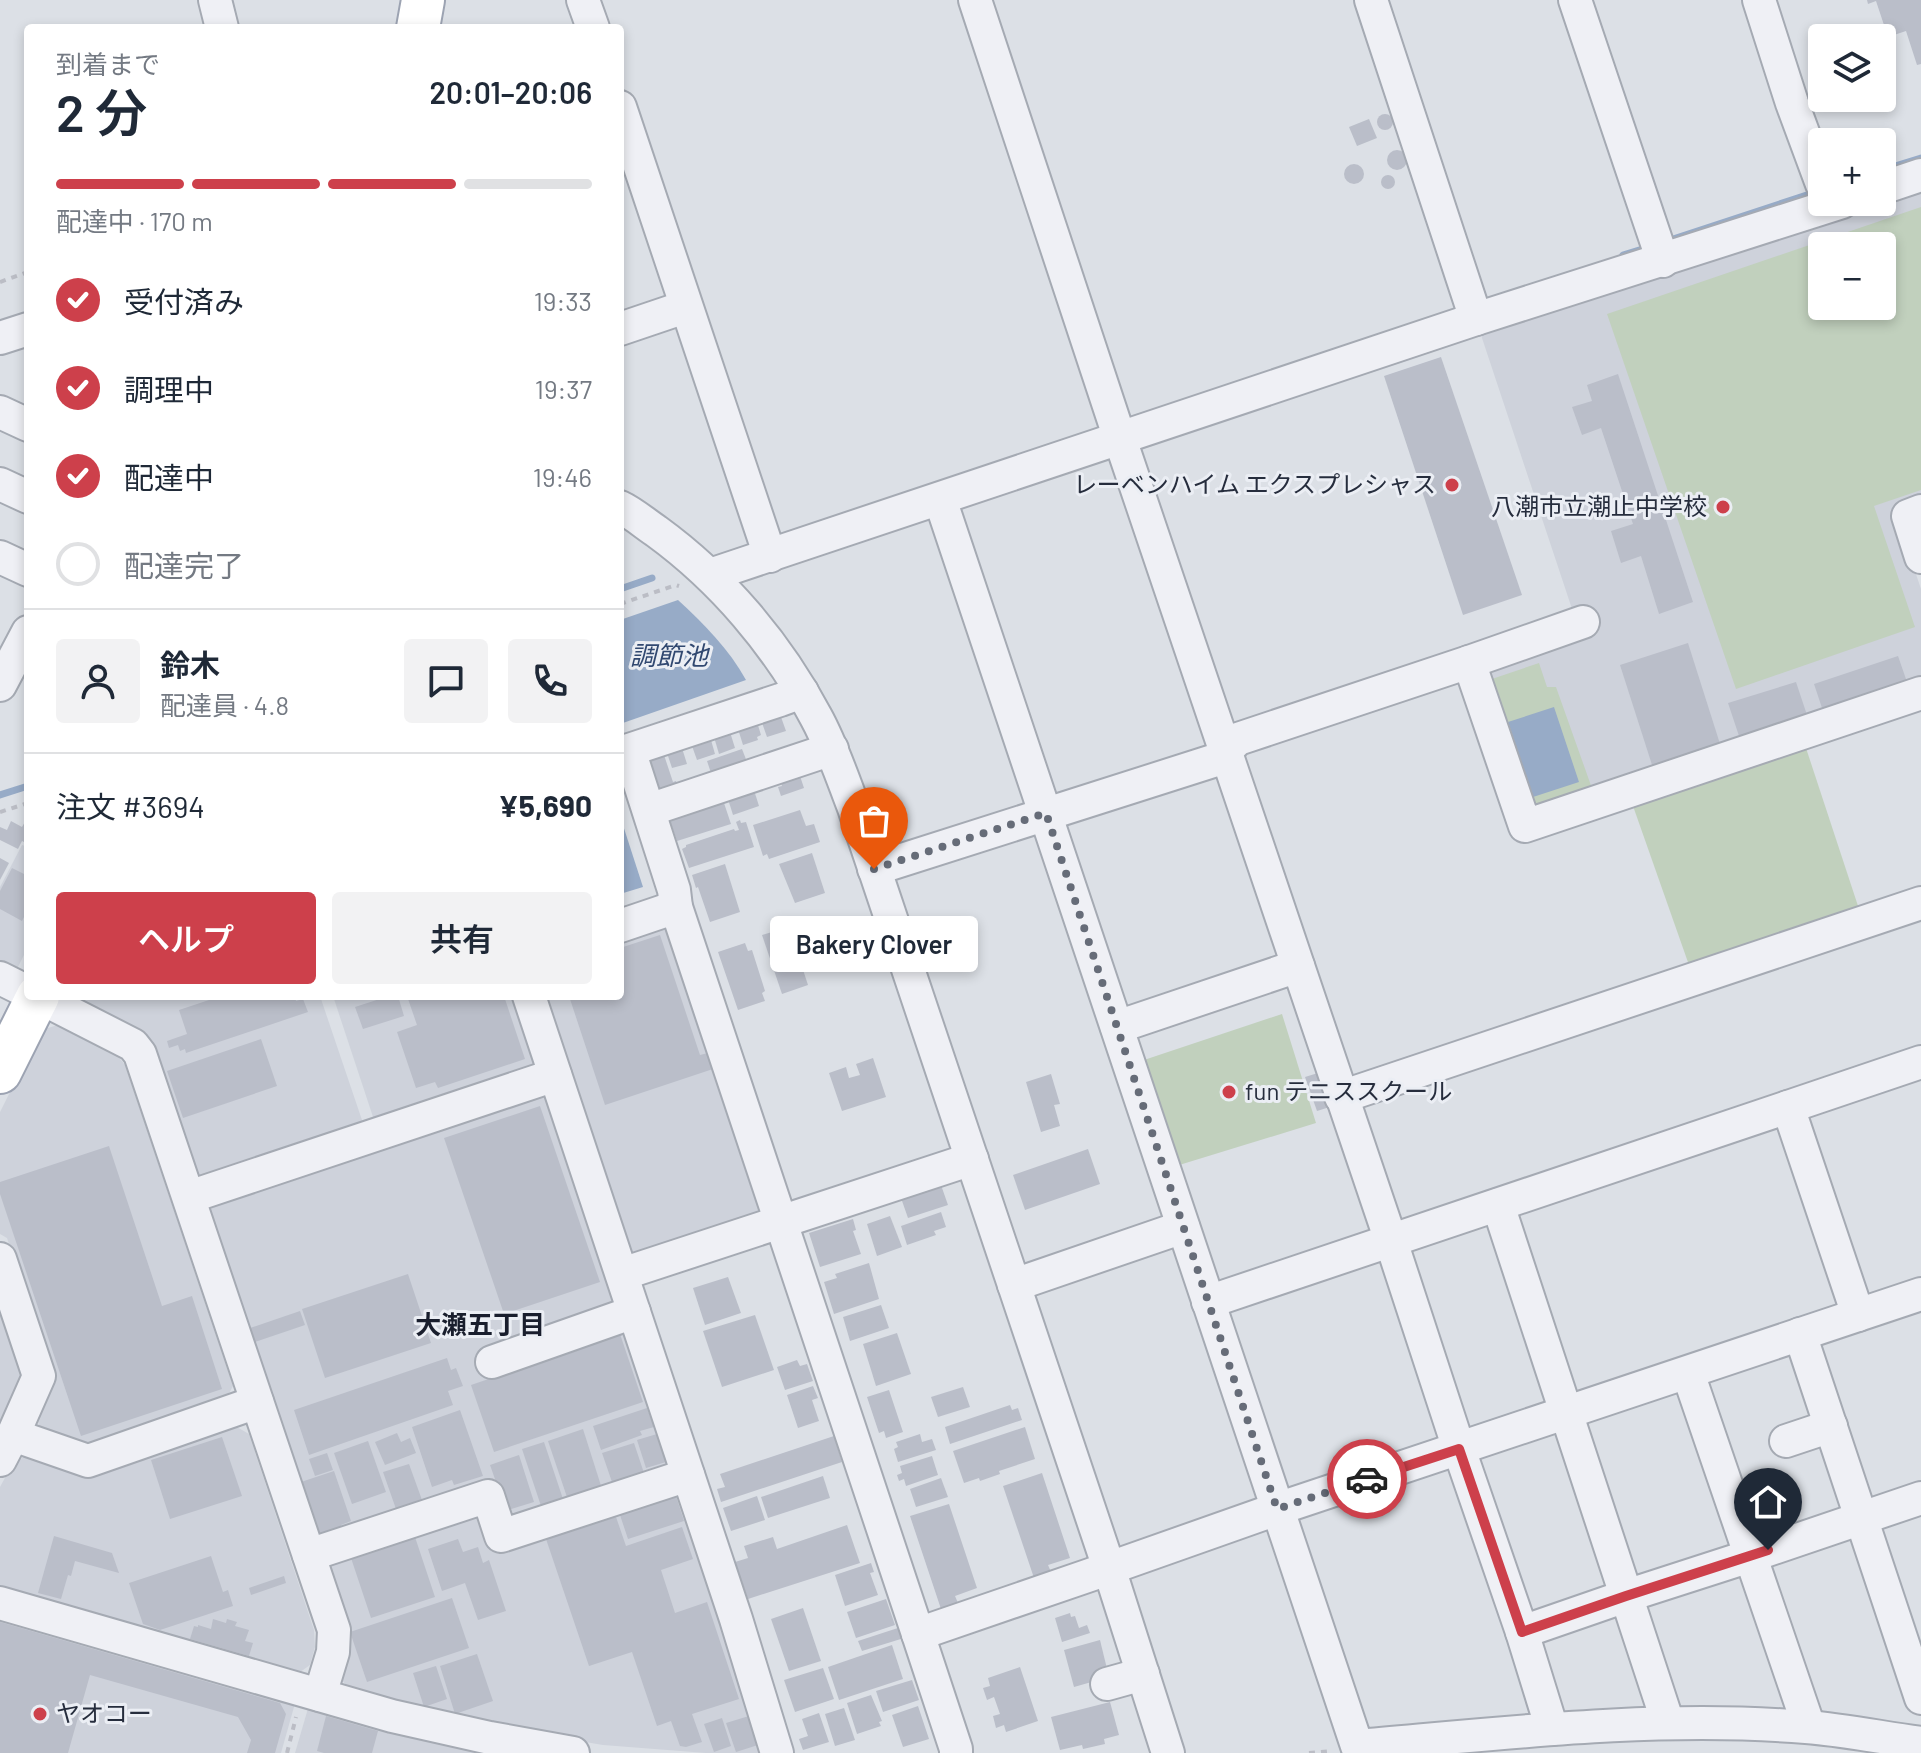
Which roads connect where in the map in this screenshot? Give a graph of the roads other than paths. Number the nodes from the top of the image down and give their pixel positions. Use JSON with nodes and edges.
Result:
{"nodes":[{"id":1,"x":215,"y":0,"type":"edge"},
{"id":2,"x":423,"y":0,"type":"edge"},
{"id":3,"x":583,"y":0,"type":"edge"},
{"id":4,"x":975,"y":0,"type":"edge"},
{"id":5,"x":1371,"y":0,"type":"edge"},
{"id":6,"x":1575,"y":0,"type":"edge"},
{"id":7,"x":1759,"y":0,"type":"edge"},
{"id":8,"x":221,"y":24,"type":"edge"},
{"id":9,"x":419,"y":24,"type":"edge"},
{"id":10,"x":592,"y":24,"type":"edge"},
{"id":11,"x":1808,"y":143,"type":"edge"},
{"id":12,"x":626,"y":146,"type":"edge"},
{"id":13,"x":1921,"y":175,"type":"edge"},
{"id":14,"x":1896,"y":183,"type":"edge"},
{"id":15,"x":1808,"y":200,"type":"edge"},
{"id":16,"x":1658,"y":247,"type":"junction"},
{"id":17,"x":685,"y":307,"type":"junction"},
{"id":18,"x":1472,"y":307,"type":"junction"},
{"id":19,"x":624,"y":328,"type":"edge"},
{"id":20,"x":24,"y":330,"type":"edge"},
{"id":21,"x":0,"y":338,"type":"edge"},
{"id":22,"x":0,"y":412,"type":"edge"},
{"id":23,"x":24,"y":423,"type":"edge"},
{"id":24,"x":1117,"y":428,"type":"junction"},
{"id":25,"x":0,"y":484,"type":"edge"},
{"id":26,"x":24,"y":495,"type":"edge"},
{"id":27,"x":940,"y":499,"type":"junction"},
{"id":28,"x":624,"y":510,"type":"edge"},
{"id":29,"x":1921,"y":511,"type":"edge"},
{"id":30,"x":770,"y":556,"type":"junction"},
{"id":31,"x":0,"y":557,"type":"edge"},
{"id":32,"x":1921,"y":557,"type":"edge"},
{"id":33,"x":24,"y":568,"type":"edge"},
{"id":34,"x":698,"y":581,"type":"junction"},
{"id":35,"x":1583,"y":622,"type":"dead end"},
{"id":36,"x":24,"y":638,"type":"edge"},
{"id":37,"x":1469,"y":662,"type":"junction"},
{"id":38,"x":3,"y":672,"type":"edge"},
{"id":39,"x":802,"y":692,"type":"junction"},
{"id":40,"x":1921,"y":693,"type":"edge"},
{"id":41,"x":832,"y":749,"type":"junction"},
{"id":42,"x":1225,"y":751,"type":"junction"},
{"id":43,"x":649,"y":810,"type":"junction"},
{"id":44,"x":1046,"y":813,"type":"junction"},
{"id":45,"x":874,"y":869,"type":"junction"},
{"id":46,"x":1921,"y":903,"type":"edge"},
{"id":47,"x":676,"y":907,"type":"junction"},
{"id":48,"x":624,"y":925,"type":"edge"},
{"id":49,"x":1298,"y":966,"type":"junction"},
{"id":50,"x":24,"y":999,"type":"edge"},
{"id":51,"x":25,"y":1000,"type":"edge"},
{"id":52,"x":46,"y":1000,"type":"edge"},
{"id":53,"x":530,"y":1000,"type":"edge"},
{"id":54,"x":1117,"y":1027,"type":"junction"},
{"id":55,"x":0,"y":1045,"type":"edge"},
{"id":56,"x":1921,"y":1062,"type":"edge"},
{"id":57,"x":0,"y":1072,"type":"edge"},
{"id":58,"x":555,"y":1075,"type":"junction"},
{"id":59,"x":1341,"y":1097,"type":"junction"},
{"id":60,"x":1788,"y":1107,"type":"junction"},
{"id":61,"x":972,"y":1159,"type":"junction"},
{"id":62,"x":189,"y":1197,"type":"junction"},
{"id":63,"x":1498,"y":1205,"type":"junction"},
{"id":64,"x":781,"y":1223,"type":"junction"},
{"id":65,"x":1183,"y":1227,"type":"junction"},
{"id":66,"x":1391,"y":1241,"type":"junction"},
{"id":67,"x":0,"y":1259,"type":"edge"},
{"id":68,"x":622,"y":1274,"type":"junction"},
{"id":69,"x":1014,"y":1285,"type":"junction"},
{"id":70,"x":1921,"y":1294,"type":"edge"},
{"id":71,"x":1208,"y":1302,"type":"junction"},
{"id":72,"x":634,"y":1312,"type":"junction"},
{"id":73,"x":1858,"y":1315,"type":"junction"},
{"id":74,"x":1800,"y":1334,"type":"junction"},
{"id":75,"x":492,"y":1362,"type":"dead end"},
{"id":76,"x":1688,"y":1373,"type":"junction"},
{"id":77,"x":257,"y":1402,"type":"junction"},
{"id":78,"x":1565,"y":1412,"type":"junction"},
{"id":79,"x":1831,"y":1426,"type":"junction"},
{"id":80,"x":1786,"y":1441,"type":"dead end"},
{"id":81,"x":7,"y":1448,"type":"edge"},
{"id":82,"x":1459,"y":1449,"type":"junction"},
{"id":83,"x":688,"y":1475,"type":"junction"},
{"id":84,"x":1921,"y":1498,"type":"edge"},
{"id":85,"x":1277,"y":1509,"type":"junction"},
{"id":86,"x":1862,"y":1517,"type":"junction"},
{"id":87,"x":309,"y":1555,"type":"junction"},
{"id":88,"x":1750,"y":1556,"type":"junction"},
{"id":89,"x":1109,"y":1568,"type":"junction"},
{"id":90,"x":1626,"y":1596,"type":"junction"},
{"id":91,"x":0,"y":1603,"type":"edge"},
{"id":92,"x":1522,"y":1632,"type":"junction"},
{"id":93,"x":918,"y":1634,"type":"junction"},
{"id":94,"x":1143,"y":1674,"type":"junction"},
{"id":95,"x":1107,"y":1684,"type":"dead end"},
{"id":96,"x":312,"y":1693,"type":"junction"},
{"id":97,"x":1921,"y":1698,"type":"edge"},
{"id":98,"x":1668,"y":1723,"type":"junction"},
{"id":99,"x":1809,"y":1727,"type":"junction"},
{"id":100,"x":1552,"y":1729,"type":"junction"},
{"id":101,"x":1746,"y":1738,"type":"edge"},
{"id":102,"x":1921,"y":1743,"type":"edge"},
{"id":103,"x":573,"y":1753,"type":"edge"},
{"id":104,"x":777,"y":1753,"type":"edge"},
{"id":105,"x":956,"y":1753,"type":"edge"},
{"id":106,"x":1168,"y":1753,"type":"edge"}],
"edges":[{"from":1,"to":8,"type":"street"},
{"from":2,"to":9,"type":"main road"},
{"from":3,"to":10,"type":"street"},
{"from":4,"to":24,"type":"street"},
{"from":5,"to":18,"type":"street"},
{"from":6,"to":16,"type":"street"},
{"from":7,"to":11,"type":"street"},
{"from":12,"to":17,"type":"street"},
{"from":13,"to":14,"type":"street"},
{"from":15,"to":16,"type":"street"},
{"from":16,"to":18,"type":"street"},
{"from":17,"to":19,"type":"street"},
{"from":17,"to":30,"type":"street"},
{"from":18,"to":24,"type":"street"},
{"from":20,"to":21,"type":"street"},
{"from":22,"to":23,"type":"street"},
{"from":24,"to":27,"type":"street"},
{"from":24,"to":42,"type":"street"},
{"from":25,"to":26,"type":"street"},
{"from":27,"to":30,"type":"street"},
{"from":27,"to":44,"type":"street"},
{"from":28,"to":34,"type":"street"},
{"from":29,"to":32,"type":"street"},
{"from":30,"to":34,"type":"street"},
{"from":31,"to":33,"type":"street"},
{"from":34,"to":39,"type":"street"},
{"from":35,"to":37,"type":"street"},
{"from":36,"to":38,"type":"street"},
{"from":37,"to":40,"type":"street"},
{"from":37,"to":42,"type":"street"},
{"from":39,"to":41,"type":"street"},
{"from":39,"to":43,"type":"street"},
{"from":41,"to":43,"type":"street"},
{"from":41,"to":45,"type":"street"},
{"from":42,"to":44,"type":"street"},
{"from":42,"to":49,"type":"street"},
{"from":43,"to":47,"type":"street"},
{"from":44,"to":45,"type":"street"},
{"from":44,"to":54,"type":"street"},
{"from":45,"to":61,"type":"street"},
{"from":46,"to":59,"type":"street"},
{"from":47,"to":48,"type":"street"},
{"from":47,"to":64,"type":"street"},
{"from":49,"to":54,"type":"street"},
{"from":49,"to":59,"type":"street"},
{"from":50,"to":55,"type":"main road"},
{"from":51,"to":57,"type":"main road"},
{"from":52,"to":62,"type":"street"},
{"from":53,"to":58,"type":"street"},
{"from":54,"to":65,"type":"street"},
{"from":56,"to":60,"type":"street"},
{"from":58,"to":62,"type":"street"},
{"from":58,"to":68,"type":"street"},
{"from":59,"to":66,"type":"street"},
{"from":60,"to":63,"type":"street"},
{"from":60,"to":73,"type":"street"},
{"from":61,"to":64,"type":"street"},
{"from":61,"to":69,"type":"street"},
{"from":62,"to":77,"type":"street"},
{"from":63,"to":66,"type":"street"},
{"from":63,"to":78,"type":"street"},
{"from":64,"to":68,"type":"street"},
{"from":64,"to":93,"type":"street"},
{"from":65,"to":69,"type":"street"},
{"from":65,"to":71,"type":"street"},
{"from":66,"to":71,"type":"street"},
{"from":66,"to":82,"type":"street"},
{"from":67,"to":81,"type":"street"},
{"from":68,"to":72,"type":"street"},
{"from":69,"to":89,"type":"street"},
{"from":70,"to":73,"type":"street"},
{"from":71,"to":85,"type":"street"},
{"from":72,"to":75,"type":"street"},
{"from":72,"to":83,"type":"street"},
{"from":73,"to":74,"type":"street"},
{"from":74,"to":76,"type":"street"},
{"from":74,"to":79,"type":"street"},
{"from":76,"to":78,"type":"street"},
{"from":76,"to":88,"type":"street"},
{"from":77,"to":81,"type":"street"},
{"from":77,"to":87,"type":"street"},
{"from":78,"to":82,"type":"street"},
{"from":78,"to":90,"type":"street"},
{"from":79,"to":80,"type":"street"},
{"from":79,"to":86,"type":"street"},
{"from":82,"to":85,"type":"street"},
{"from":82,"to":92,"type":"street"},
{"from":83,"to":87,"type":"street"},
{"from":83,"to":104,"type":"street"},
{"from":84,"to":86,"type":"street"},
{"from":85,"to":89,"type":"street"},
{"from":85,"to":100,"type":"street"},
{"from":86,"to":88,"type":"street"},
{"from":86,"to":97,"type":"street"},
{"from":87,"to":96,"type":"street"},
{"from":88,"to":90,"type":"street"},
{"from":88,"to":99,"type":"street"},
{"from":89,"to":93,"type":"street"},
{"from":89,"to":94,"type":"street"},
{"from":90,"to":92,"type":"street"},
{"from":90,"to":98,"type":"street"},
{"from":91,"to":96,"type":"street"},
{"from":92,"to":100,"type":"street"},
{"from":93,"to":105,"type":"street"},
{"from":94,"to":95,"type":"street"},
{"from":94,"to":106,"type":"street"},
{"from":96,"to":103,"type":"street"},
{"from":98,"to":100,"type":"street"},
{"from":98,"to":101,"type":"street"},
{"from":99,"to":101,"type":"street"},
{"from":99,"to":102,"type":"street"}]}
